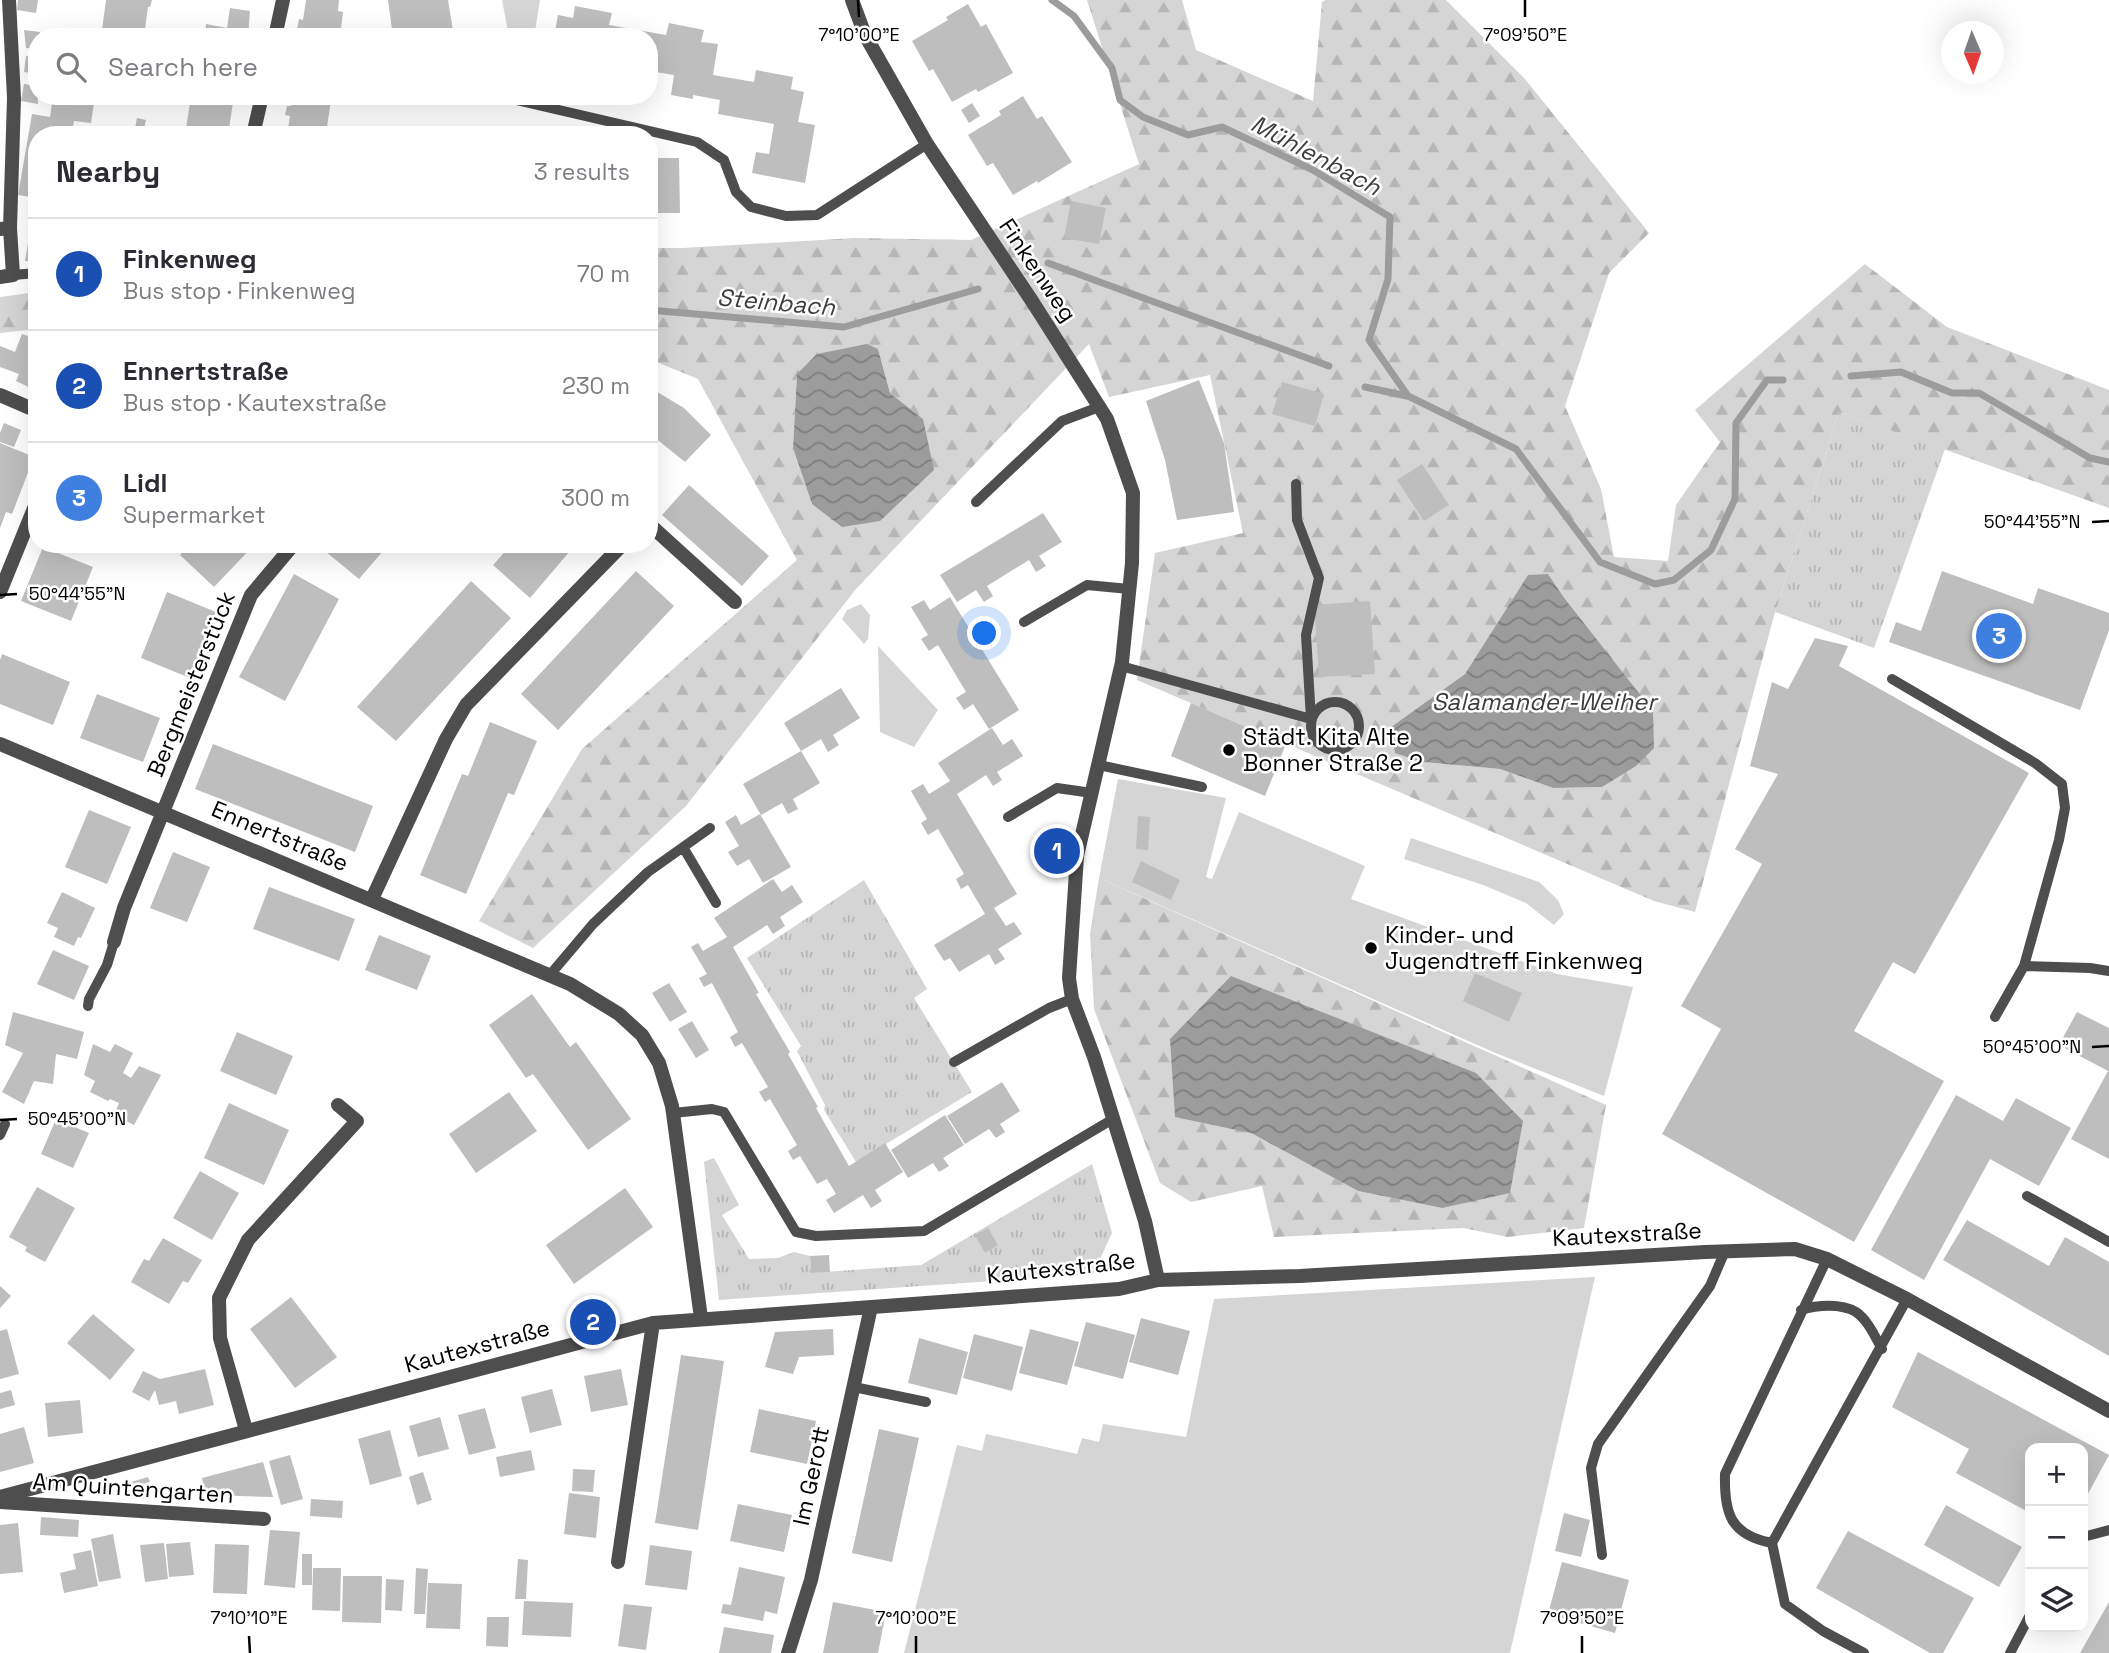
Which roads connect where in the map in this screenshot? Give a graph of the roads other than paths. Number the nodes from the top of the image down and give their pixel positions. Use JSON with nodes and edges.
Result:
{"nodes":[{"id":1,"x":9,"y":0,"type":"edge"},
{"id":2,"x":283,"y":0,"type":"edge"},
{"id":3,"x":852,"y":0,"type":"edge"},
{"id":4,"x":277,"y":28,"type":"edge"},
{"id":5,"x":260,"y":105,"type":"edge"},
{"id":6,"x":538,"y":105,"type":"edge"},
{"id":7,"x":255,"y":126,"type":"edge"},
{"id":8,"x":628,"y":126,"type":"edge"},
{"id":9,"x":658,"y":133,"type":"edge"},
{"id":10,"x":928,"y":144,"type":"junction"},
{"id":11,"x":5,"y":228,"type":"edge"},
{"id":12,"x":28,"y":274,"type":"edge"},
{"id":13,"x":7,"y":276,"type":"edge"},
{"id":14,"x":0,"y":395,"type":"edge"},
{"id":15,"x":28,"y":407,"type":"edge"},
{"id":16,"x":1099,"y":407,"type":"junction"},
{"id":17,"x":1296,"y":484,"type":"dead end"},
{"id":18,"x":976,"y":502,"type":"dead end"},
{"id":19,"x":28,"y":523,"type":"edge"},
{"id":20,"x":658,"y":532,"type":"edge"},
{"id":21,"x":286,"y":553,"type":"edge"},
{"id":22,"x":613,"y":553,"type":"edge"},
{"id":23,"x":1129,"y":589,"type":"junction"},
{"id":24,"x":0,"y":592,"type":"edge"},
{"id":25,"x":734,"y":602,"type":"dead end"},
{"id":26,"x":1024,"y":622,"type":"dead end"},
{"id":27,"x":1121,"y":666,"type":"junction"},
{"id":28,"x":1892,"y":679,"type":"dead end"},
{"id":29,"x":1311,"y":719,"type":"junction"},
{"id":30,"x":0,"y":744,"type":"edge"},
{"id":31,"x":1099,"y":765,"type":"junction"},
{"id":32,"x":1202,"y":787,"type":"dead end"},
{"id":33,"x":1092,"y":793,"type":"junction"},
{"id":34,"x":163,"y":813,"type":"junction"},
{"id":35,"x":1007,"y":817,"type":"dead end"},
{"id":36,"x":710,"y":828,"type":"dead end"},
{"id":37,"x":683,"y":847,"type":"junction"},
{"id":38,"x":372,"y":900,"type":"junction"},
{"id":39,"x":716,"y":902,"type":"dead end"},
{"id":40,"x":114,"y":942,"type":"joint"},
{"id":41,"x":2024,"y":967,"type":"junction"},
{"id":42,"x":2109,"y":971,"type":"edge"},
{"id":43,"x":549,"y":976,"type":"junction"},
{"id":44,"x":1072,"y":999,"type":"junction"},
{"id":45,"x":88,"y":1006,"type":"dead end"},
{"id":46,"x":1995,"y":1017,"type":"dead end"},
{"id":47,"x":954,"y":1062,"type":"dead end"},
{"id":48,"x":338,"y":1105,"type":"dead end"},
{"id":49,"x":673,"y":1113,"type":"junction"},
{"id":50,"x":1113,"y":1118,"type":"junction"},
{"id":51,"x":5,"y":1124,"type":"dead end"},
{"id":52,"x":0,"y":1135,"type":"edge"},
{"id":53,"x":2027,"y":1196,"type":"dead end"},
{"id":54,"x":2109,"y":1241,"type":"edge"},
{"id":55,"x":1725,"y":1251,"type":"junction"},
{"id":56,"x":1827,"y":1259,"type":"junction"},
{"id":57,"x":1158,"y":1280,"type":"junction"},
{"id":58,"x":1907,"y":1299,"type":"junction"},
{"id":59,"x":871,"y":1307,"type":"junction"},
{"id":60,"x":1801,"y":1310,"type":"junction"},
{"id":61,"x":701,"y":1318,"type":"junction"},
{"id":62,"x":653,"y":1323,"type":"junction"},
{"id":63,"x":1882,"y":1349,"type":"junction"},
{"id":64,"x":854,"y":1387,"type":"junction"},
{"id":65,"x":926,"y":1402,"type":"dead end"},
{"id":66,"x":2109,"y":1411,"type":"edge"},
{"id":67,"x":246,"y":1430,"type":"junction"},
{"id":68,"x":0,"y":1499,"type":"edge"},
{"id":69,"x":264,"y":1519,"type":"dead end"},
{"id":70,"x":2109,"y":1530,"type":"edge"},
{"id":71,"x":2088,"y":1536,"type":"edge"},
{"id":72,"x":1772,"y":1544,"type":"junction"},
{"id":73,"x":1602,"y":1555,"type":"dead end"},
{"id":74,"x":618,"y":1562,"type":"dead end"},
{"id":75,"x":2025,"y":1624,"type":"edge"},
{"id":76,"x":788,"y":1653,"type":"edge"},
{"id":77,"x":1864,"y":1653,"type":"edge"},
{"id":78,"x":2010,"y":1653,"type":"edge"}],
"edges":[{"from":1,"to":11,"type":"street"},
{"from":2,"to":4,"type":"street"},
{"from":3,"to":10,"type":"street","name":"Finkenweg"},
{"from":5,"to":7,"type":"street"},
{"from":6,"to":8,"type":"lane"},
{"from":9,"to":10,"type":"lane"},
{"from":10,"to":16,"type":"street","name":"Finkenweg"},
{"from":11,"to":13,"type":"street"},
{"from":12,"to":13,"type":"lane"},
{"from":14,"to":15,"type":"street"},
{"from":16,"to":18,"type":"lane"},
{"from":16,"to":23,"type":"street","name":"Finkenweg"},
{"from":17,"to":29,"type":"lane"},
{"from":19,"to":24,"type":"street"},
{"from":20,"to":25,"type":"street"},
{"from":21,"to":34,"type":"street","name":"Bergmeisterstück"},
{"from":22,"to":38,"type":"street"},
{"from":23,"to":26,"type":"lane"},
{"from":23,"to":27,"type":"street","name":"Finkenweg"},
{"from":27,"to":29,"type":"lane"},
{"from":27,"to":31,"type":"street","name":"Finkenweg"},
{"from":28,"to":41,"type":"lane"},
{"from":29,"to":29,"type":"lane"},
{"from":30,"to":34,"type":"street","name":"Ennertstraße"},
{"from":31,"to":32,"type":"lane"},
{"from":31,"to":33,"type":"street","name":"Finkenweg"},
{"from":33,"to":35,"type":"lane"},
{"from":33,"to":44,"type":"street","name":"Finkenweg"},
{"from":34,"to":38,"type":"street","name":"Ennertstraße"},
{"from":34,"to":40,"type":"street"},
{"from":36,"to":37,"type":"lane"},
{"from":37,"to":39,"type":"lane"},
{"from":37,"to":43,"type":"lane"},
{"from":38,"to":43,"type":"street","name":"Ennertstraße"},
{"from":40,"to":45,"type":"lane"},
{"from":41,"to":42,"type":"lane"},
{"from":41,"to":46,"type":"lane"},
{"from":43,"to":49,"type":"street","name":"Ennertstraße"},
{"from":44,"to":47,"type":"lane"},
{"from":44,"to":50,"type":"street","name":"Finkenweg"},
{"from":48,"to":67,"type":"street"},
{"from":49,"to":50,"type":"lane"},
{"from":49,"to":61,"type":"street","name":"Ennertstraße"},
{"from":50,"to":57,"type":"street","name":"Finkenweg"},
{"from":51,"to":52,"type":"lane"},
{"from":53,"to":54,"type":"lane"},
{"from":55,"to":56,"type":"street","name":"Kautexstraße"},
{"from":55,"to":57,"type":"street","name":"Kautexstraße"},
{"from":55,"to":73,"type":"lane"},
{"from":56,"to":58,"type":"street","name":"Kautexstraße"},
{"from":56,"to":60,"type":"lane"},
{"from":57,"to":59,"type":"street","name":"Kautexstraße"},
{"from":58,"to":63,"type":"lane"},
{"from":58,"to":66,"type":"street","name":"Kautexstraße"},
{"from":59,"to":61,"type":"street","name":"Kautexstraße"},
{"from":59,"to":64,"type":"street","name":"Im Gerott"},
{"from":60,"to":63,"type":"lane"},
{"from":60,"to":72,"type":"lane"},
{"from":61,"to":62,"type":"street","name":"Kautexstraße"},
{"from":62,"to":67,"type":"street","name":"Kautexstraße"},
{"from":62,"to":74,"type":"street"},
{"from":63,"to":72,"type":"lane"},
{"from":64,"to":65,"type":"lane"},
{"from":64,"to":76,"type":"street","name":"Im Gerott"},
{"from":67,"to":68,"type":"street","name":"Kautexstraße"},
{"from":68,"to":69,"type":"street","name":"Am Quintengarten"},
{"from":70,"to":71,"type":"lane"},
{"from":72,"to":77,"type":"lane"},
{"from":75,"to":78,"type":"lane"}]}
